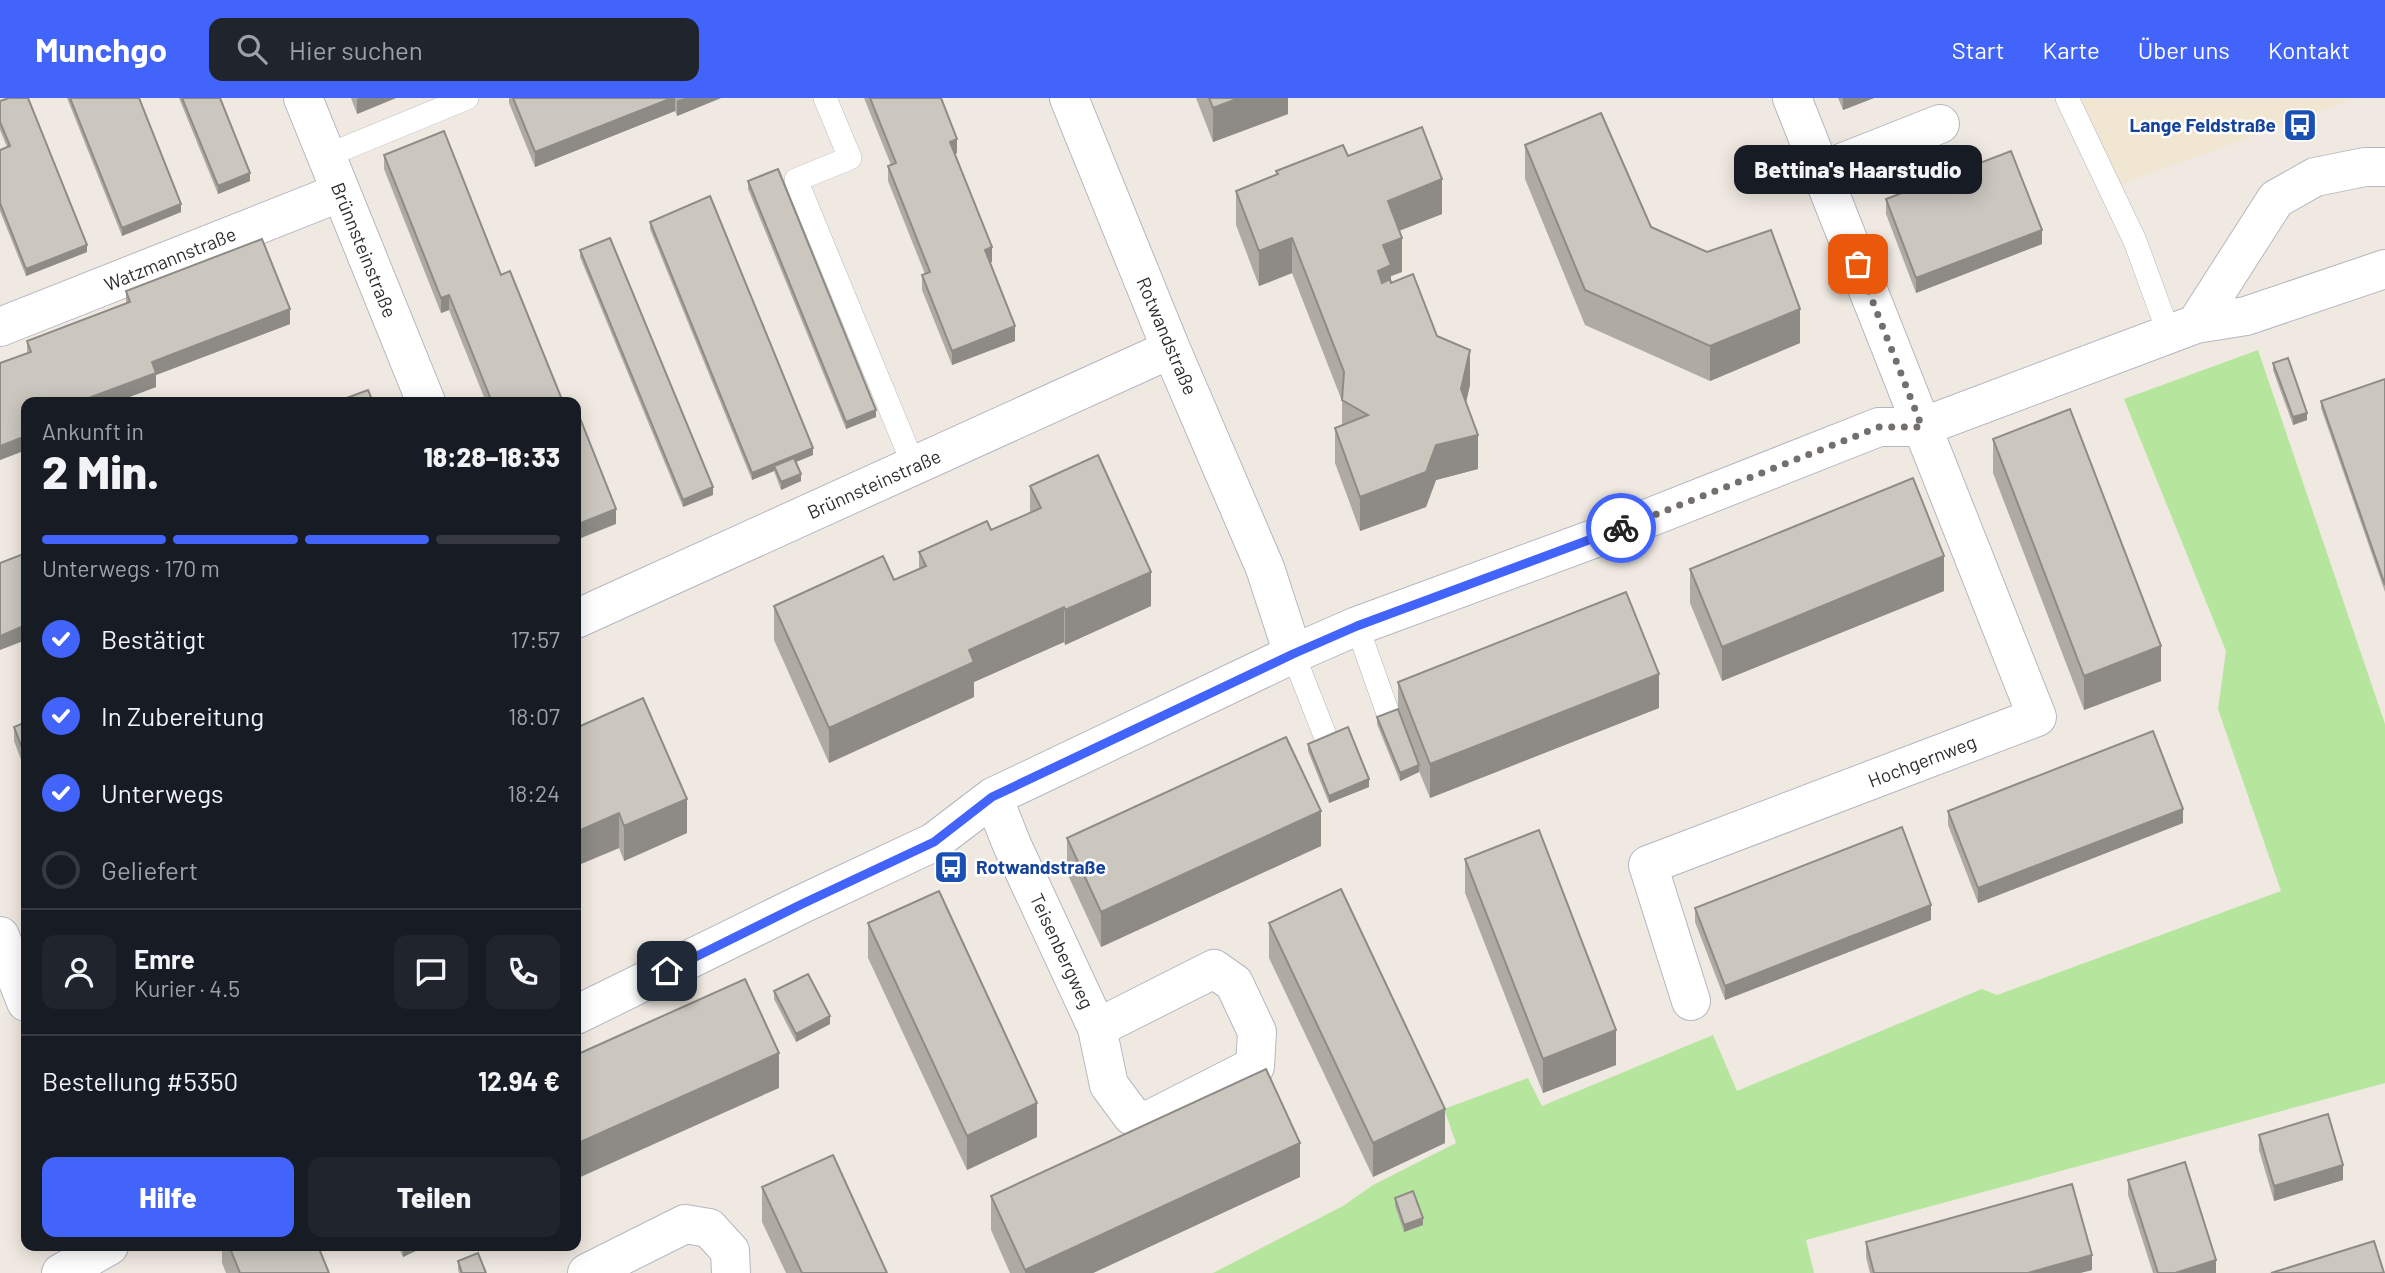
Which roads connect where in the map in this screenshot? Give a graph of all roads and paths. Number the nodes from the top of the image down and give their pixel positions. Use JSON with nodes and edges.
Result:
{"nodes":[{"id":1,"x":303,"y":98,"type":"edge"},
{"id":2,"x":467,"y":98,"type":"edge"},
{"id":3,"x":825,"y":98,"type":"edge"},
{"id":4,"x":1069,"y":98,"type":"edge"},
{"id":5,"x":1792,"y":98,"type":"edge"},
{"id":6,"x":2067,"y":98,"type":"edge"},
{"id":7,"x":1940,"y":124,"type":"dead end"},
{"id":8,"x":326,"y":156,"type":"junction"},
{"id":9,"x":2385,"y":167,"type":"edge"},
{"id":10,"x":1821,"y":170,"type":"junction"},
{"id":11,"x":341,"y":192,"type":"junction"},
{"id":12,"x":2385,"y":270,"type":"edge"},
{"id":13,"x":0,"y":327,"type":"edge"},
{"id":14,"x":2182,"y":329,"type":"junction"},
{"id":15,"x":1171,"y":349,"type":"junction"},
{"id":16,"x":424,"y":397,"type":"edge"},
{"id":17,"x":1922,"y":427,"type":"junction"},
{"id":18,"x":914,"y":466,"type":"junction"},
{"id":19,"x":581,"y":617,"type":"edge"},
{"id":20,"x":1357,"y":626,"type":"junction"},
{"id":21,"x":1293,"y":654,"type":"junction"},
{"id":22,"x":1390,"y":719,"type":"edge"},
{"id":23,"x":1328,"y":743,"type":"edge"},
{"id":24,"x":992,"y":797,"type":"junction"},
{"id":25,"x":0,"y":936,"type":"edge"},
{"id":26,"x":21,"y":989,"type":"edge"},
{"id":27,"x":1691,"y":1001,"type":"dead end"},
{"id":28,"x":581,"y":1013,"type":"edge"},
{"id":29,"x":1097,"y":1028,"type":"dead end"},
{"id":30,"x":101,"y":1251,"type":"edge"},
{"id":31,"x":112,"y":1251,"type":"edge"},
{"id":32,"x":61,"y":1273,"type":"edge"},
{"id":33,"x":122,"y":1273,"type":"edge"},
{"id":34,"x":587,"y":1273,"type":"edge"},
{"id":35,"x":731,"y":1273,"type":"edge"}],
"edges":[{"from":1,"to":8,"type":"street","name":"Brünnsteinstraße"},
{"from":2,"to":8,"type":"lane"},
{"from":3,"to":18,"type":"lane"},
{"from":4,"to":15,"type":"street","name":"Rotwandstraße"},
{"from":5,"to":10,"type":"street"},
{"from":6,"to":14,"type":"lane"},
{"from":7,"to":10,"type":"street"},
{"from":8,"to":11,"type":"street","name":"Brünnsteinstraße"},
{"from":9,"to":14,"type":"street"},
{"from":10,"to":17,"type":"street"},
{"from":11,"to":13,"type":"street","name":"Watzmannstraße"},
{"from":11,"to":16,"type":"street","name":"Brünnsteinstraße"},
{"from":12,"to":14,"type":"street"},
{"from":14,"to":17,"type":"street"},
{"from":15,"to":18,"type":"street","name":"Brünnsteinstraße"},
{"from":15,"to":21,"type":"street","name":"Rotwandstraße"},
{"from":17,"to":20,"type":"street"},
{"from":17,"to":27,"type":"street","name":"Hochgernweg"},
{"from":18,"to":19,"type":"street","name":"Brünnsteinstraße"},
{"from":20,"to":21,"type":"street"},
{"from":20,"to":22,"type":"lane"},
{"from":21,"to":23,"type":"lane"},
{"from":21,"to":24,"type":"street"},
{"from":24,"to":28,"type":"street"},
{"from":24,"to":29,"type":"street","name":"Teisenbergweg"},
{"from":25,"to":26,"type":"street"},
{"from":30,"to":32,"type":"street"},
{"from":31,"to":33,"type":"street"},
{"from":34,"to":35,"type":"street"}]}
